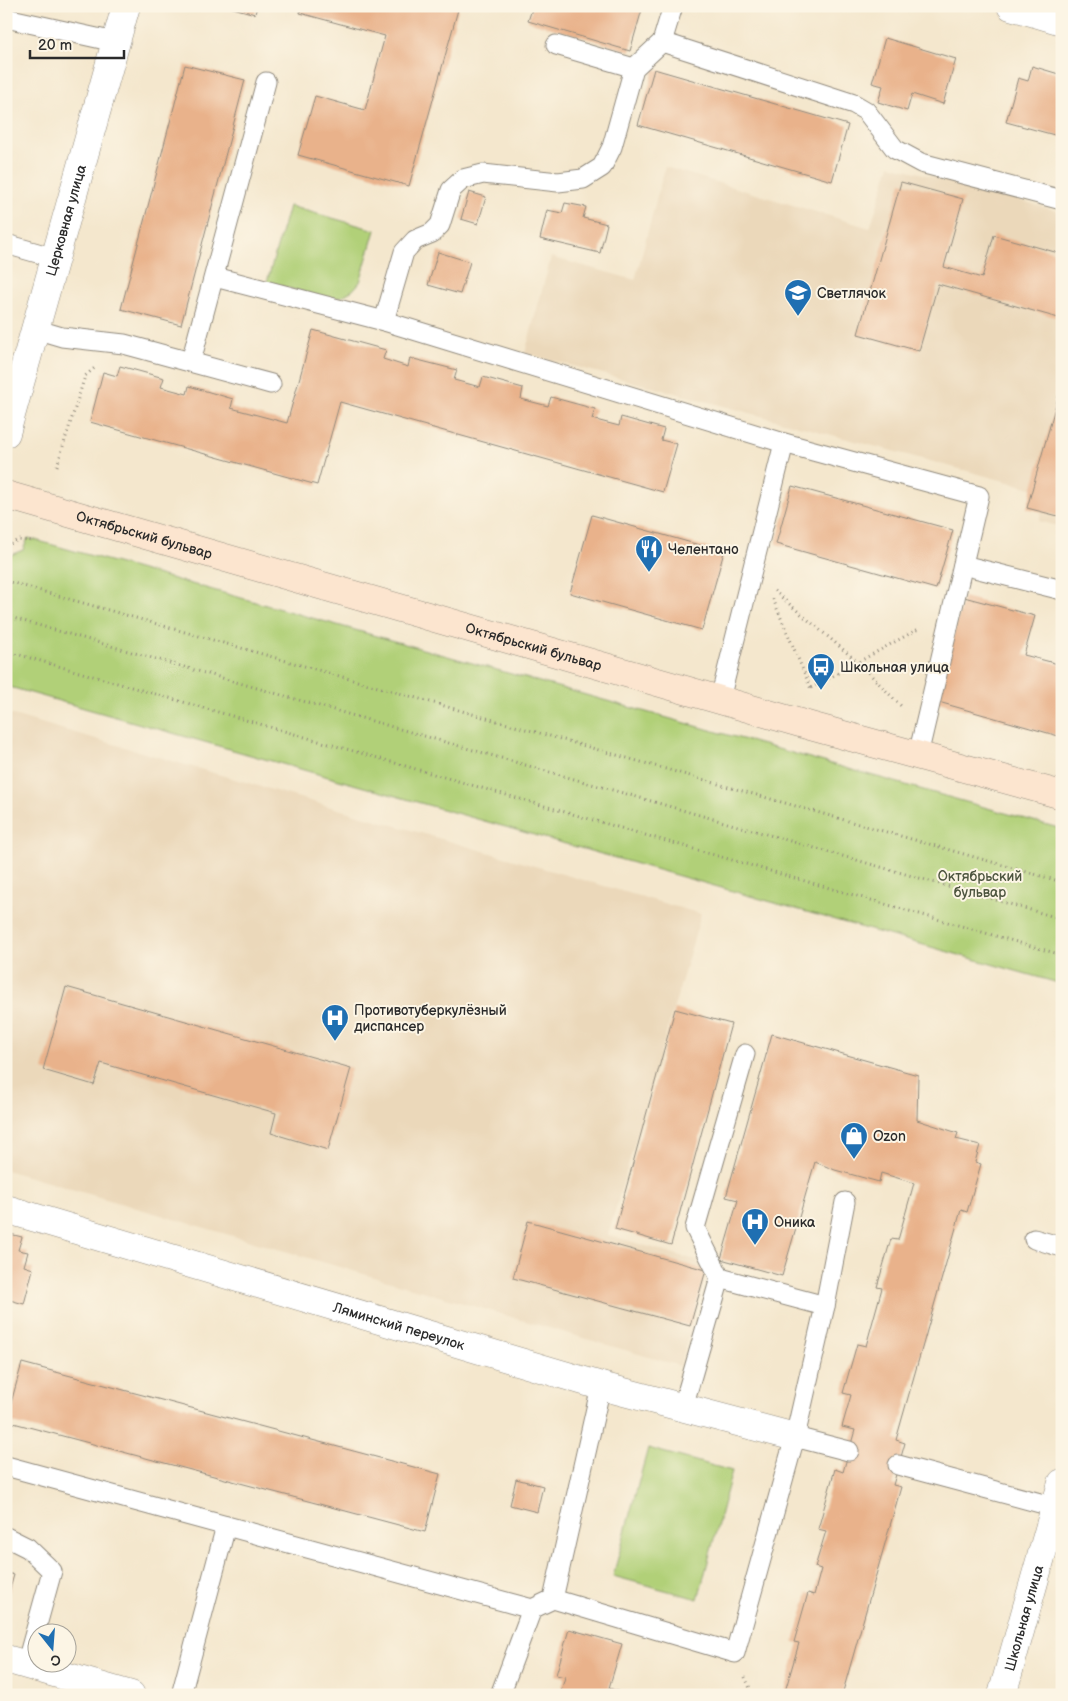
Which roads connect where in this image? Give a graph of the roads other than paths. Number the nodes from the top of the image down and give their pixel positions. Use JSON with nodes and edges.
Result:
{"nodes":[{"id":1,"x":126,"y":6,"type":"edge"},
{"id":2,"x":673,"y":6,"type":"edge"},
{"id":3,"x":1011,"y":6,"type":"edge"},
{"id":4,"x":6,"y":18,"type":"edge"},
{"id":5,"x":1062,"y":21,"type":"edge"},
{"id":6,"x":116,"y":42,"type":"junction"},
{"id":7,"x":662,"y":42,"type":"junction"},
{"id":8,"x":556,"y":45,"type":"dead end"},
{"id":9,"x":634,"y":68,"type":"junction"},
{"id":10,"x":266,"y":82,"type":"dead end"},
{"id":11,"x":1062,"y":200,"type":"edge"},
{"id":12,"x":6,"y":244,"type":"edge"},
{"id":13,"x":55,"y":258,"type":"junction"},
{"id":14,"x":215,"y":277,"type":"junction"},
{"id":15,"x":384,"y":321,"type":"junction"},
{"id":16,"x":35,"y":329,"type":"junction"},
{"id":17,"x":191,"y":361,"type":"junction"},
{"id":18,"x":271,"y":384,"type":"dead end"},
{"id":19,"x":6,"y":433,"type":"edge"},
{"id":20,"x":784,"y":443,"type":"junction"},
{"id":21,"x":6,"y":494,"type":"edge"},
{"id":22,"x":963,"y":565,"type":"junction"},
{"id":23,"x":1062,"y":590,"type":"edge"},
{"id":24,"x":720,"y":699,"type":"junction"},
{"id":25,"x":918,"y":755,"type":"junction"},
{"id":26,"x":1062,"y":795,"type":"edge"},
{"id":27,"x":745,"y":1054,"type":"dead end"},
{"id":28,"x":844,"y":1202,"type":"dead end"},
{"id":29,"x":6,"y":1209,"type":"edge"},
{"id":30,"x":1034,"y":1239,"type":"dead end"},
{"id":31,"x":1062,"y":1247,"type":"edge"},
{"id":32,"x":720,"y":1278,"type":"junction"},
{"id":33,"x":825,"y":1306,"type":"junction"},
{"id":34,"x":601,"y":1386,"type":"junction"},
{"id":35,"x":683,"y":1407,"type":"junction"},
{"id":36,"x":795,"y":1437,"type":"junction"},
{"id":37,"x":849,"y":1451,"type":"dead end"},
{"id":38,"x":898,"y":1465,"type":"dead end"},
{"id":39,"x":6,"y":1466,"type":"edge"},
{"id":40,"x":1058,"y":1495,"type":"edge"},
{"id":41,"x":226,"y":1526,"type":"junction"},
{"id":42,"x":6,"y":1537,"type":"edge"},
{"id":43,"x":553,"y":1599,"type":"junction"},
{"id":44,"x":532,"y":1609,"type":"junction"},
{"id":45,"x":16,"y":1662,"type":"edge"},
{"id":46,"x":131,"y":1695,"type":"edge"},
{"id":47,"x":182,"y":1695,"type":"edge"},
{"id":48,"x":500,"y":1695,"type":"edge"},
{"id":49,"x":1002,"y":1695,"type":"edge"}],
"edges":[{"from":1,"to":6,"type":"street","name":"Церковная улица"},
{"from":2,"to":7,"type":"lane"},
{"from":3,"to":5,"type":"street"},
{"from":4,"to":6,"type":"lane"},
{"from":6,"to":13,"type":"street","name":"Церковная улица"},
{"from":7,"to":9,"type":"lane"},
{"from":7,"to":11,"type":"lane"},
{"from":8,"to":9,"type":"lane"},
{"from":9,"to":15,"type":"lane"},
{"from":10,"to":14,"type":"lane"},
{"from":12,"to":13,"type":"lane"},
{"from":13,"to":16,"type":"street","name":"Церковная улица"},
{"from":14,"to":15,"type":"lane"},
{"from":14,"to":17,"type":"lane"},
{"from":15,"to":20,"type":"lane"},
{"from":16,"to":17,"type":"lane"},
{"from":16,"to":19,"type":"street","name":"Церковная улица"},
{"from":17,"to":18,"type":"lane"},
{"from":20,"to":22,"type":"lane"},
{"from":20,"to":24,"type":"lane"},
{"from":21,"to":24,"type":"main road","name":"Октябрьский бульвар"},
{"from":22,"to":23,"type":"lane"},
{"from":22,"to":25,"type":"lane"},
{"from":24,"to":25,"type":"main road","name":"Октябрьский бульвар"},
{"from":25,"to":26,"type":"main road","name":"Октябрьский бульвар"},
{"from":27,"to":32,"type":"lane"},
{"from":28,"to":33,"type":"lane"},
{"from":29,"to":34,"type":"street","name":"Ляминский переулок"},
{"from":30,"to":31,"type":"lane"},
{"from":32,"to":33,"type":"lane"},
{"from":32,"to":35,"type":"lane"},
{"from":33,"to":36,"type":"lane"},
{"from":34,"to":35,"type":"street","name":"Ляминский переулок"},
{"from":34,"to":43,"type":"lane"},
{"from":35,"to":36,"type":"street","name":"Ляминский переулок"},
{"from":36,"to":37,"type":"lane"},
{"from":36,"to":43,"type":"lane"},
{"from":38,"to":40,"type":"lane"},
{"from":39,"to":41,"type":"lane"},
{"from":40,"to":49,"type":"street","name":"Школьная улица"},
{"from":41,"to":44,"type":"lane"},
{"from":41,"to":47,"type":"lane"},
{"from":42,"to":45,"type":"lane"},
{"from":43,"to":44,"type":"lane"},
{"from":44,"to":48,"type":"lane"},
{"from":45,"to":46,"type":"street"}]}
